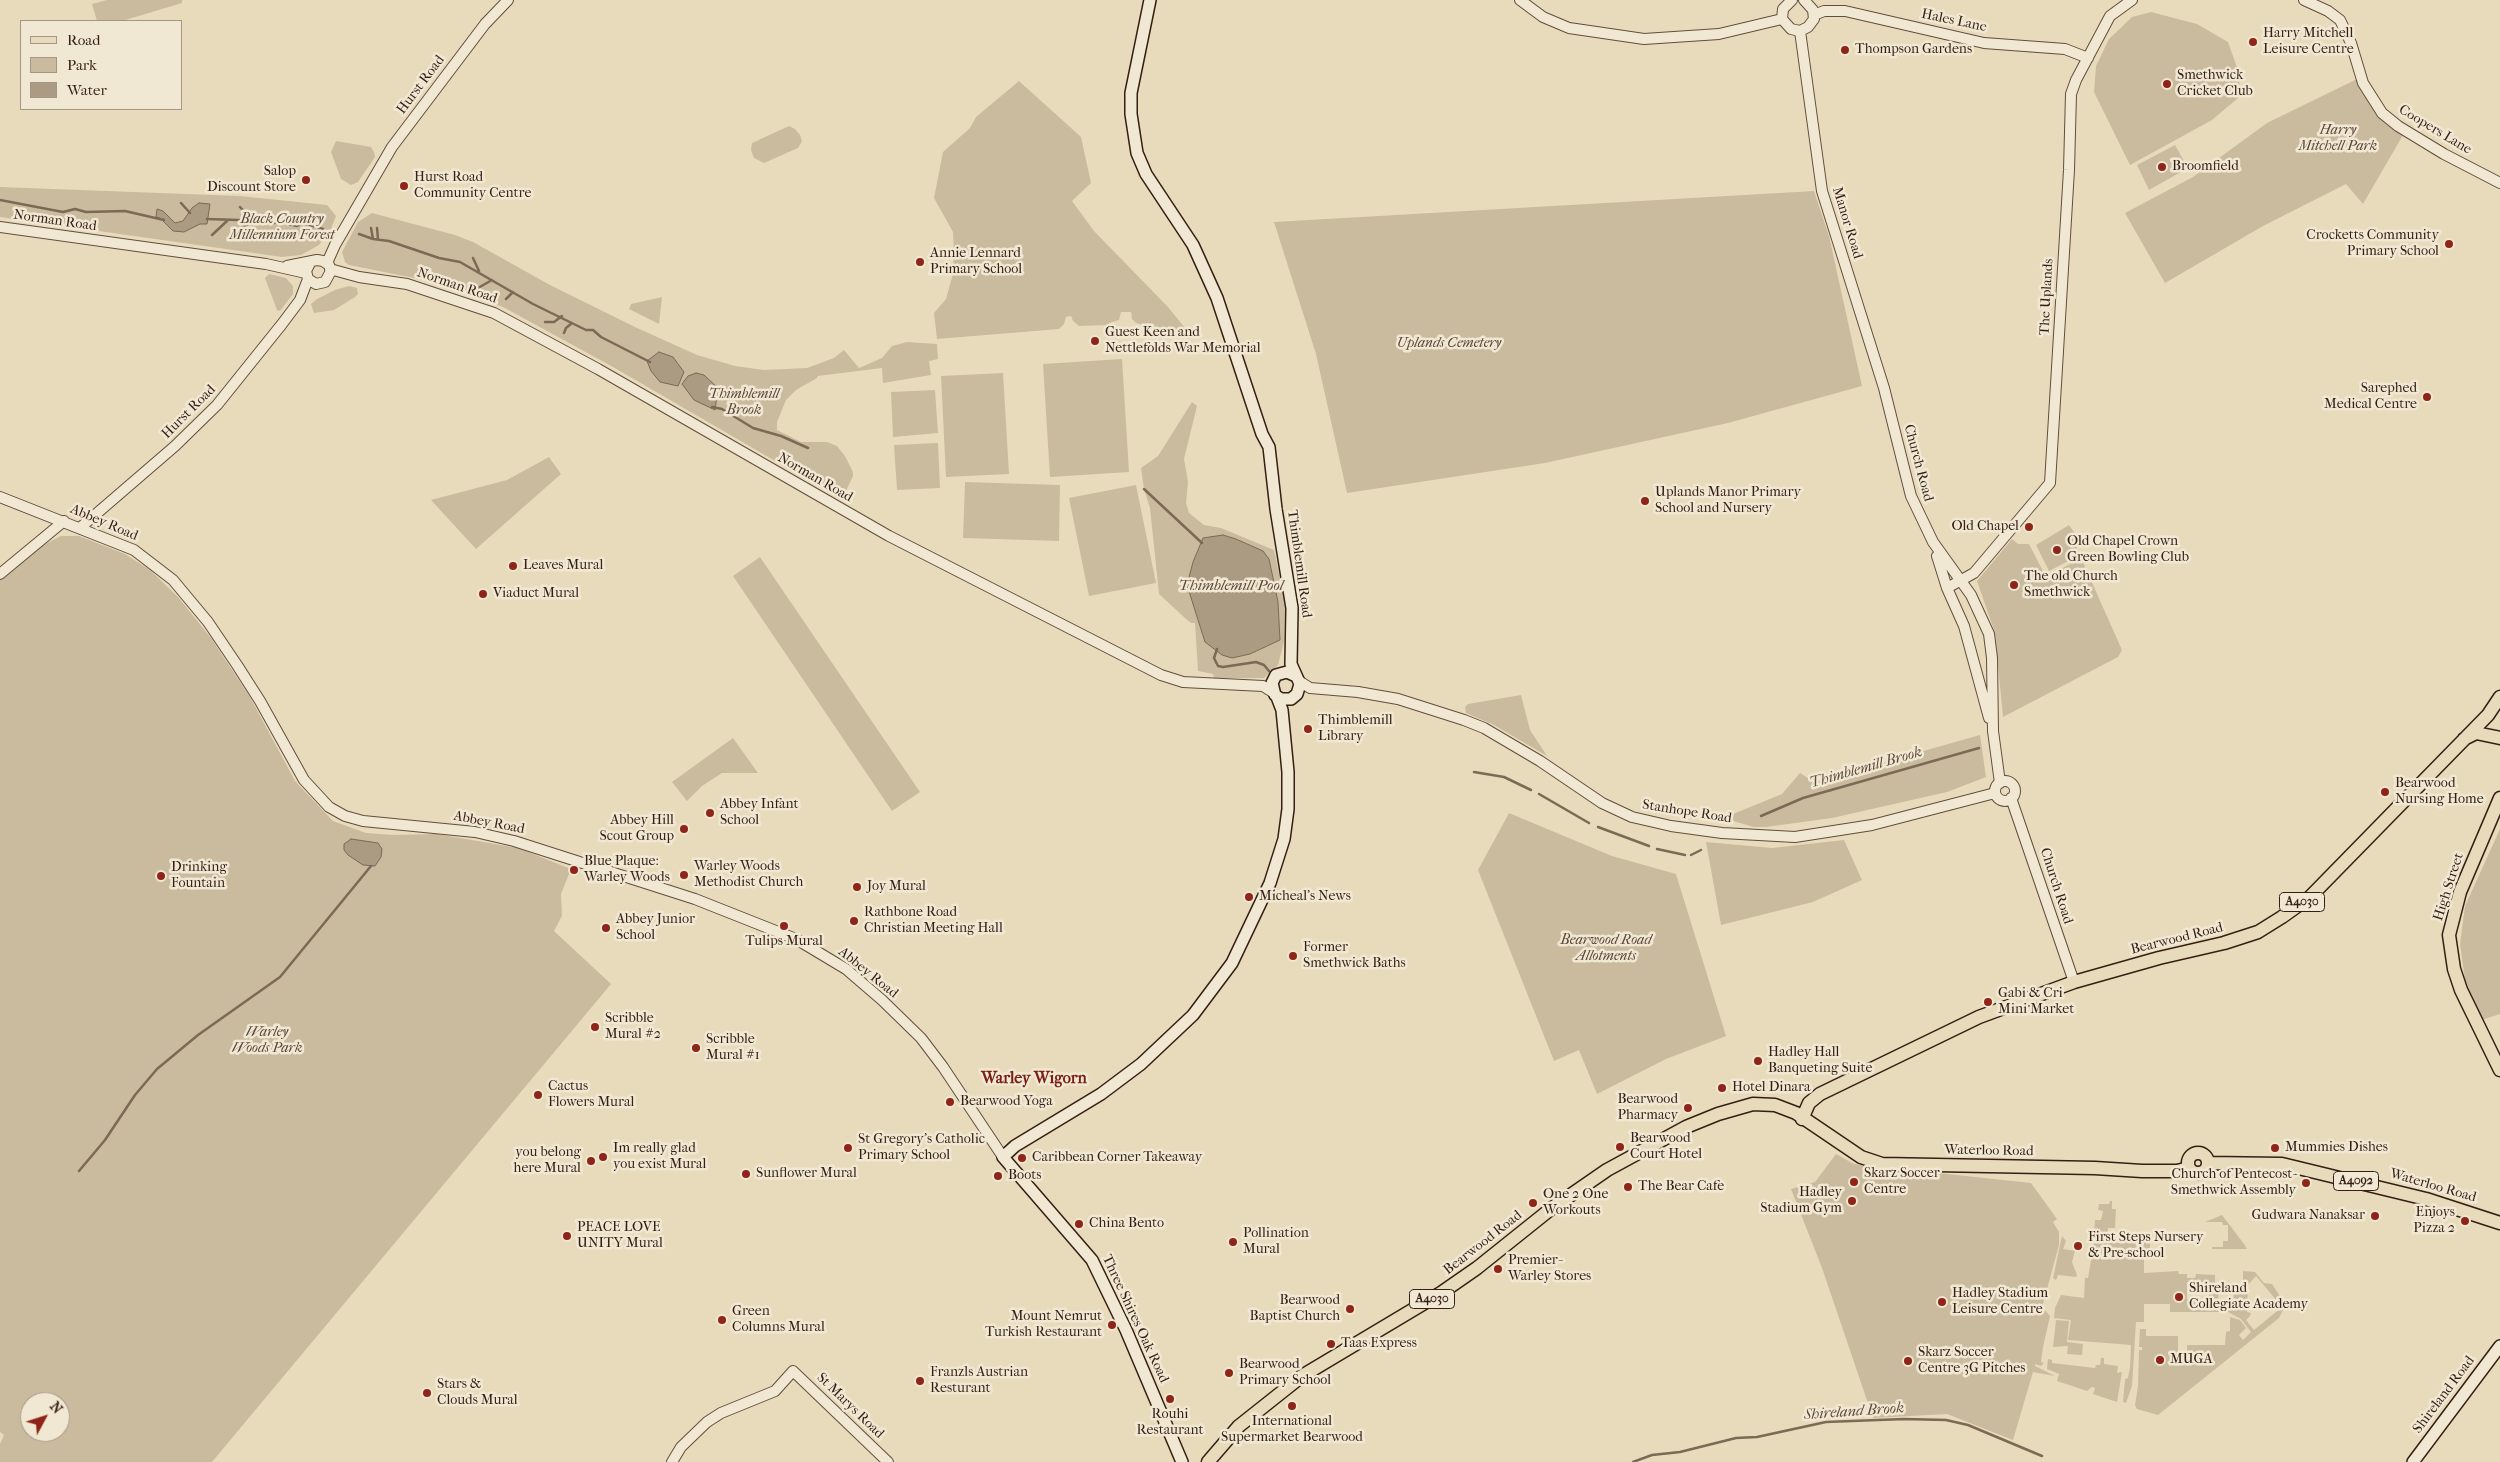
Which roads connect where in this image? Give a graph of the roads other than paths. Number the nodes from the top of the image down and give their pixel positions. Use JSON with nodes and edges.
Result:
{"nodes":[{"id":1,"x":508,"y":0,"type":"edge"},
{"id":2,"x":1150,"y":0,"type":"edge"},
{"id":3,"x":1520,"y":0,"type":"edge"},
{"id":4,"x":1792,"y":0,"type":"edge"},
{"id":5,"x":1804,"y":0,"type":"edge"},
{"id":6,"x":2132,"y":0,"type":"edge"},
{"id":7,"x":2304,"y":0,"type":"edge"},
{"id":8,"x":1814,"y":14,"type":"junction"},
{"id":9,"x":1782,"y":19,"type":"junction"},
{"id":10,"x":1800,"y":31,"type":"junction"},
{"id":11,"x":2088,"y":58,"type":"junction"},
{"id":12,"x":2500,"y":183,"type":"edge"},
{"id":13,"x":0,"y":228,"type":"edge"},
{"id":14,"x":321,"y":264,"type":"junction"},
{"id":15,"x":284,"y":267,"type":"junction"},
{"id":16,"x":359,"y":277,"type":"junction"},
{"id":17,"x":315,"y":279,"type":"junction"},
{"id":18,"x":1884,"y":388,"type":"joint"},
{"id":19,"x":0,"y":497,"type":"edge"},
{"id":20,"x":64,"y":521,"type":"junction"},
{"id":21,"x":80,"y":527,"type":"junction"},
{"id":22,"x":1933,"y":542,"type":"junction"},
{"id":23,"x":0,"y":574,"type":"edge"},
{"id":24,"x":1961,"y":582,"type":"junction"},
{"id":25,"x":1948,"y":588,"type":"junction"},
{"id":26,"x":1290,"y":659,"type":"junction"},
{"id":27,"x":1277,"y":676,"type":"junction"},
{"id":28,"x":1298,"y":679,"type":"junction"},
{"id":29,"x":1263,"y":686,"type":"junction"},
{"id":30,"x":1310,"y":688,"type":"junction"},
{"id":31,"x":1276,"y":695,"type":"junction"},
{"id":32,"x":1293,"y":697,"type":"junction"},
{"id":33,"x":2500,"y":697,"type":"edge"},
{"id":34,"x":1282,"y":710,"type":"junction"},
{"id":35,"x":2488,"y":715,"type":"junction"},
{"id":36,"x":1993,"y":731,"type":"junction"},
{"id":37,"x":2496,"y":736,"type":"edge"},
{"id":38,"x":2464,"y":739,"type":"junction"},
{"id":39,"x":2000,"y":783,"type":"junction"},
{"id":40,"x":1995,"y":793,"type":"junction"},
{"id":41,"x":2012,"y":798,"type":"junction"},
{"id":42,"x":2500,"y":798,"type":"edge"},
{"id":43,"x":2074,"y":982,"type":"junction"},
{"id":44,"x":2500,"y":1070,"type":"edge"},
{"id":45,"x":2500,"y":1078,"type":"edge"},
{"id":46,"x":1802,"y":1119,"type":"junction"},
{"id":47,"x":1002,"y":1157,"type":"junction"},
{"id":48,"x":2500,"y":1223,"type":"edge"},
{"id":49,"x":2500,"y":1346,"type":"edge"},
{"id":50,"x":672,"y":1462,"type":"edge"},
{"id":51,"x":888,"y":1462,"type":"edge"},
{"id":52,"x":1182,"y":1462,"type":"edge"},
{"id":53,"x":1208,"y":1462,"type":"edge"},
{"id":54,"x":2413,"y":1462,"type":"edge"}],
"edges":[{"from":1,"to":14,"type":"street","name":"Hurst Road"},
{"from":2,"to":26,"type":"main road","name":"Thimblemill Road"},
{"from":3,"to":9,"type":"street"},
{"from":4,"to":9,"type":"street"},
{"from":5,"to":8,"type":"street"},
{"from":6,"to":11,"type":"street","name":"The Uplands"},
{"from":7,"to":12,"type":"street","name":"Coopers Lane"},
{"from":8,"to":10,"type":"street"},
{"from":8,"to":11,"type":"street","name":"Hales Lane"},
{"from":9,"to":10,"type":"street"},
{"from":10,"to":18,"type":"street","name":"Manor Road"},
{"from":11,"to":24,"type":"street","name":"The Uplands"},
{"from":13,"to":15,"type":"street","name":"Norman Road"},
{"from":14,"to":15,"type":"street","name":"Norman Road"},
{"from":14,"to":16,"type":"street","name":"Norman Road"},
{"from":14,"to":17,"type":"street"},
{"from":14,"to":17,"type":"street"},
{"from":15,"to":17,"type":"street","name":"Norman Road"},
{"from":16,"to":17,"type":"street","name":"Norman Road"},
{"from":16,"to":29,"type":"street","name":"Norman Road"},
{"from":17,"to":21,"type":"street","name":"Hurst Road"},
{"from":18,"to":22,"type":"street","name":"Church Road"},
{"from":19,"to":20,"type":"street","name":"Abbey Road"},
{"from":20,"to":21,"type":"street","name":"Abbey Road"},
{"from":20,"to":23,"type":"street"},
{"from":21,"to":47,"type":"street","name":"Abbey Road"},
{"from":22,"to":24,"type":"street","name":"Church Road"},
{"from":22,"to":25,"type":"street","name":"Church Road"},
{"from":24,"to":25,"type":"street"},
{"from":24,"to":36,"type":"street","name":"Church Road"},
{"from":25,"to":36,"type":"street","name":"Church Road"},
{"from":26,"to":27,"type":"main road"},
{"from":26,"to":28,"type":"main road","name":"Thimblemill Road"},
{"from":27,"to":28,"type":"main road"},
{"from":27,"to":29,"type":"street"},
{"from":27,"to":31,"type":"main road"},
{"from":28,"to":30,"type":"street","name":"Stanhope Road"},
{"from":28,"to":32,"type":"main road"},
{"from":29,"to":31,"type":"street","name":"Norman Road"},
{"from":30,"to":32,"type":"street"},
{"from":30,"to":40,"type":"street","name":"Stanhope Road"},
{"from":31,"to":32,"type":"main road"},
{"from":31,"to":34,"type":"main road"},
{"from":32,"to":34,"type":"main road"},
{"from":33,"to":35,"type":"main road","name":"Bearwood Road","number":"A4030"},
{"from":34,"to":47,"type":"main road"},
{"from":35,"to":37,"type":"main road"},
{"from":35,"to":38,"type":"main road","name":"Bearwood Road","number":"A4030"},
{"from":36,"to":39,"type":"street","name":"Church Road"},
{"from":37,"to":38,"type":"main road"},
{"from":38,"to":43,"type":"main road","name":"Bearwood Road","number":"A4030"},
{"from":39,"to":40,"type":"street"},
{"from":39,"to":41,"type":"street"},
{"from":40,"to":41,"type":"street"},
{"from":41,"to":43,"type":"street","name":"Church Road"},
{"from":42,"to":44,"type":"main road","name":"High Street"},
{"from":43,"to":46,"type":"main road","name":"Bearwood Road","number":"A4030"},
{"from":44,"to":45,"type":"main road","name":"High Street"},
{"from":46,"to":48,"type":"main road","name":"Waterloo Road","number":"A4092"},
{"from":46,"to":53,"type":"main road","name":"Bearwood Road","number":"A4030"},
{"from":47,"to":52,"type":"main road","name":"Three Shires Oak Road"},
{"from":49,"to":54,"type":"main road","name":"Shireland Road"},
{"from":50,"to":51,"type":"street","name":"St Marys Road"}]}
